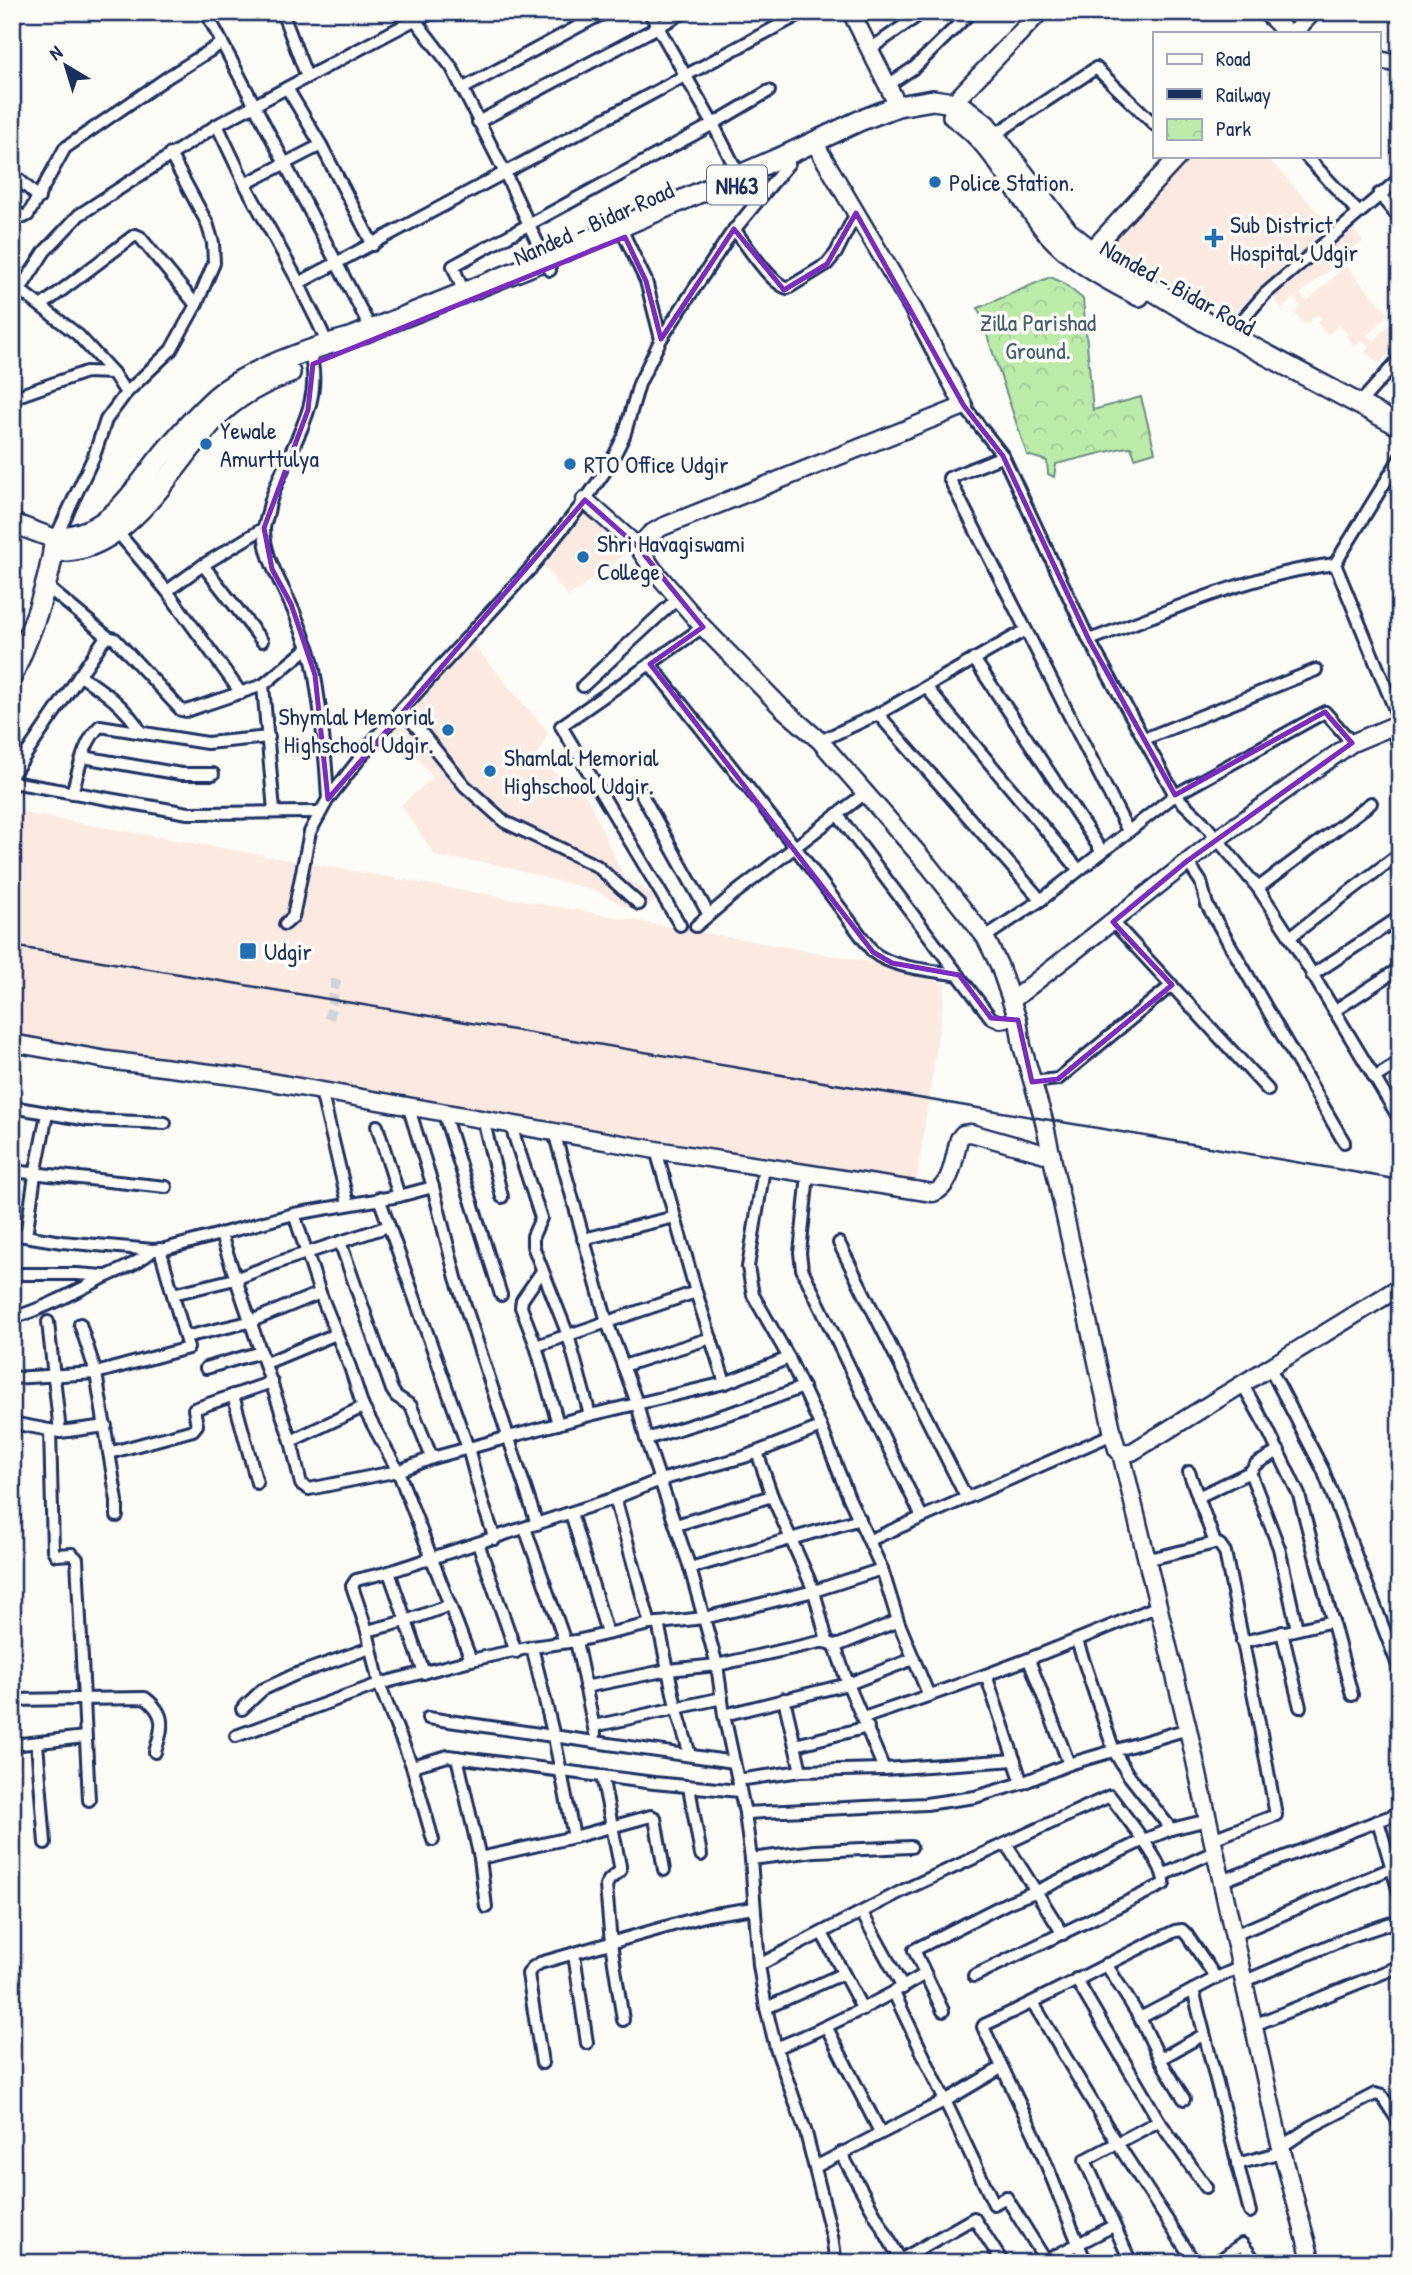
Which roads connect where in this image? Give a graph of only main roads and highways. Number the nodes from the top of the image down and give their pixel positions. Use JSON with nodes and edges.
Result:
{"nodes":[{"id":1,"x":816,"y":146,"type":"junction"},
{"id":2,"x":624,"y":231,"type":"junction"},
{"id":3,"x":547,"y":265,"type":"junction"},
{"id":4,"x":316,"y":353,"type":"junction"},
{"id":5,"x":1400,"y":426,"type":"edge"},
{"id":6,"x":1400,"y":435,"type":"edge"},
{"id":7,"x":12,"y":523,"type":"edge"},
{"id":8,"x":12,"y":536,"type":"edge"},
{"id":9,"x":54,"y":545,"type":"junction"},
{"id":10,"x":12,"y":676,"type":"edge"}],
"edges":[{"from":1,"to":2,"type":"highway","name":"Nanded - Bidar Road","number":"NH63"},
{"from":1,"to":2,"type":"highway","name":"Nanded - Bidar Road","number":"NH63"},
{"from":1,"to":5,"type":"highway","name":"Nanded - Bidar Road","number":"NH63"},
{"from":1,"to":6,"type":"highway","name":"Nanded - Bidar Road","number":"NH63"},
{"from":2,"to":3,"type":"highway","name":"Nanded - Bidar Road","number":"NH63"},
{"from":3,"to":4,"type":"highway","name":"Nanded - Bidar Road","number":"NH63"},
{"from":3,"to":4,"type":"highway","name":"Nanded - Bidar Road","number":"NH63"},
{"from":4,"to":9,"type":"highway","name":"Nanded - Bidar Road","number":"NH63"},
{"from":7,"to":9,"type":"main road"},
{"from":8,"to":9,"type":"main road"},
{"from":9,"to":10,"type":"highway"}]}
